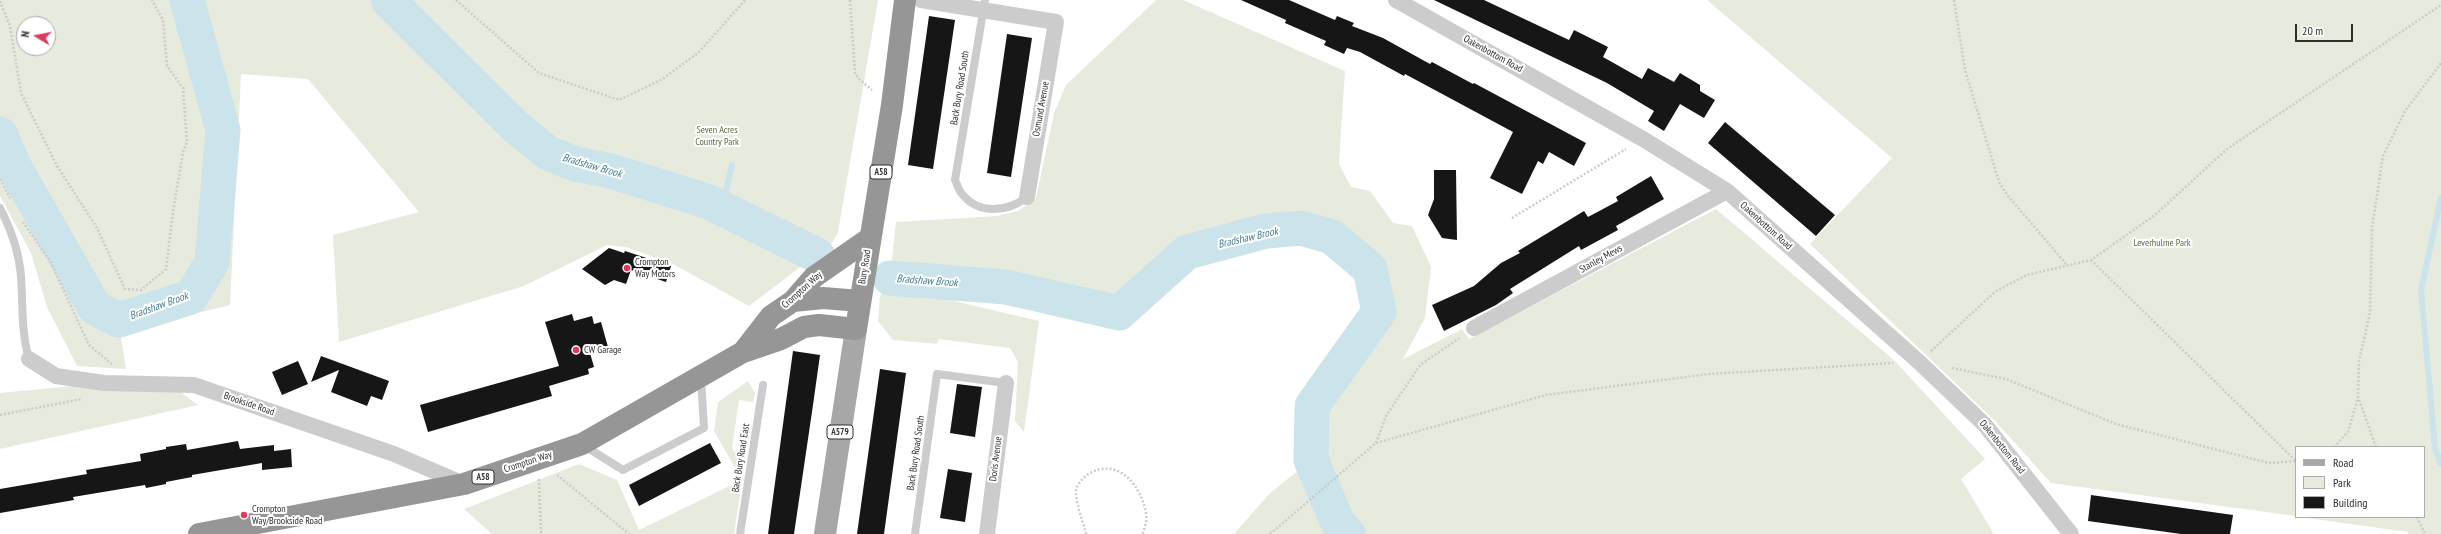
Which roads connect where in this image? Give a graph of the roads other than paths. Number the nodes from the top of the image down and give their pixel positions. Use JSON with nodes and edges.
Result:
{"nodes":[{"id":1,"x":905,"y":0,"type":"edge"},
{"id":2,"x":921,"y":0,"type":"edge"},
{"id":3,"x":1396,"y":0,"type":"edge"},
{"id":4,"x":984,"y":5,"type":"edge"},
{"id":5,"x":1727,"y":191,"type":"junction"},
{"id":6,"x":1026,"y":197,"type":"joint"},
{"id":7,"x":0,"y":208,"type":"edge"},
{"id":8,"x":870,"y":238,"type":"junction"},
{"id":9,"x":860,"y":301,"type":"junction"},
{"id":10,"x":792,"y":302,"type":"junction"},
{"id":11,"x":1474,"y":328,"type":"road end"},
{"id":12,"x":856,"y":330,"type":"junction"},
{"id":13,"x":743,"y":352,"type":"junction"},
{"id":14,"x":29,"y":359,"type":"joint"},
{"id":15,"x":701,"y":375,"type":"junction"},
{"id":16,"x":1006,"y":383,"type":"joint"},
{"id":17,"x":763,"y":385,"type":"dead end"},
{"id":18,"x":582,"y":444,"type":"junction"},
{"id":19,"x":464,"y":484,"type":"junction"},
{"id":20,"x":199,"y":534,"type":"edge"},
{"id":21,"x":740,"y":534,"type":"edge"},
{"id":22,"x":825,"y":534,"type":"edge"},
{"id":23,"x":915,"y":534,"type":"edge"},
{"id":24,"x":987,"y":534,"type":"edge"},
{"id":25,"x":2072,"y":534,"type":"edge"}],
"edges":[{"from":1,"to":8,"type":"highway","name":"Bury Road","number":"A58"},
{"from":2,"to":4,"type":"street"},
{"from":3,"to":5,"type":"street","name":"Oakenbottom Road"},
{"from":4,"to":6,"type":"street","name":"Osmund Avenue"},
{"from":4,"to":6,"type":"lane","name":"Back Bury Road South"},
{"from":5,"to":11,"type":"street","name":"Stanley Mews"},
{"from":5,"to":25,"type":"street","name":"Oakenbottom Road"},
{"from":7,"to":14,"type":"lane"},
{"from":8,"to":9,"type":"highway","name":"Bury Road","number":"A58"},
{"from":8,"to":10,"type":"highway","name":"Crompton Way","number":"A58"},
{"from":9,"to":10,"type":"highway","number":"A58"},
{"from":9,"to":12,"type":"highway","name":"Bury Road","number":"A58"},
{"from":10,"to":13,"type":"highway","name":"Crompton Way","number":"A58"},
{"from":12,"to":13,"type":"highway","name":"Crompton Way","number":"A58"},
{"from":12,"to":22,"type":"main road","name":"Bury Road","number":"A579"},
{"from":13,"to":15,"type":"highway","name":"Crompton Way","number":"A58"},
{"from":14,"to":19,"type":"street","name":"Brookside Road"},
{"from":15,"to":18,"type":"highway","name":"Crompton Way","number":"A58"},
{"from":15,"to":18,"type":"lane"},
{"from":16,"to":23,"type":"lane","name":"Back Bury Road South"},
{"from":16,"to":24,"type":"street","name":"Doris Avenue"},
{"from":17,"to":21,"type":"lane","name":"Back Bury Road East"},
{"from":18,"to":19,"type":"highway","name":"Crompton Way","number":"A58"},
{"from":19,"to":20,"type":"highway","name":"Crompton Way","number":"A58"}]}
